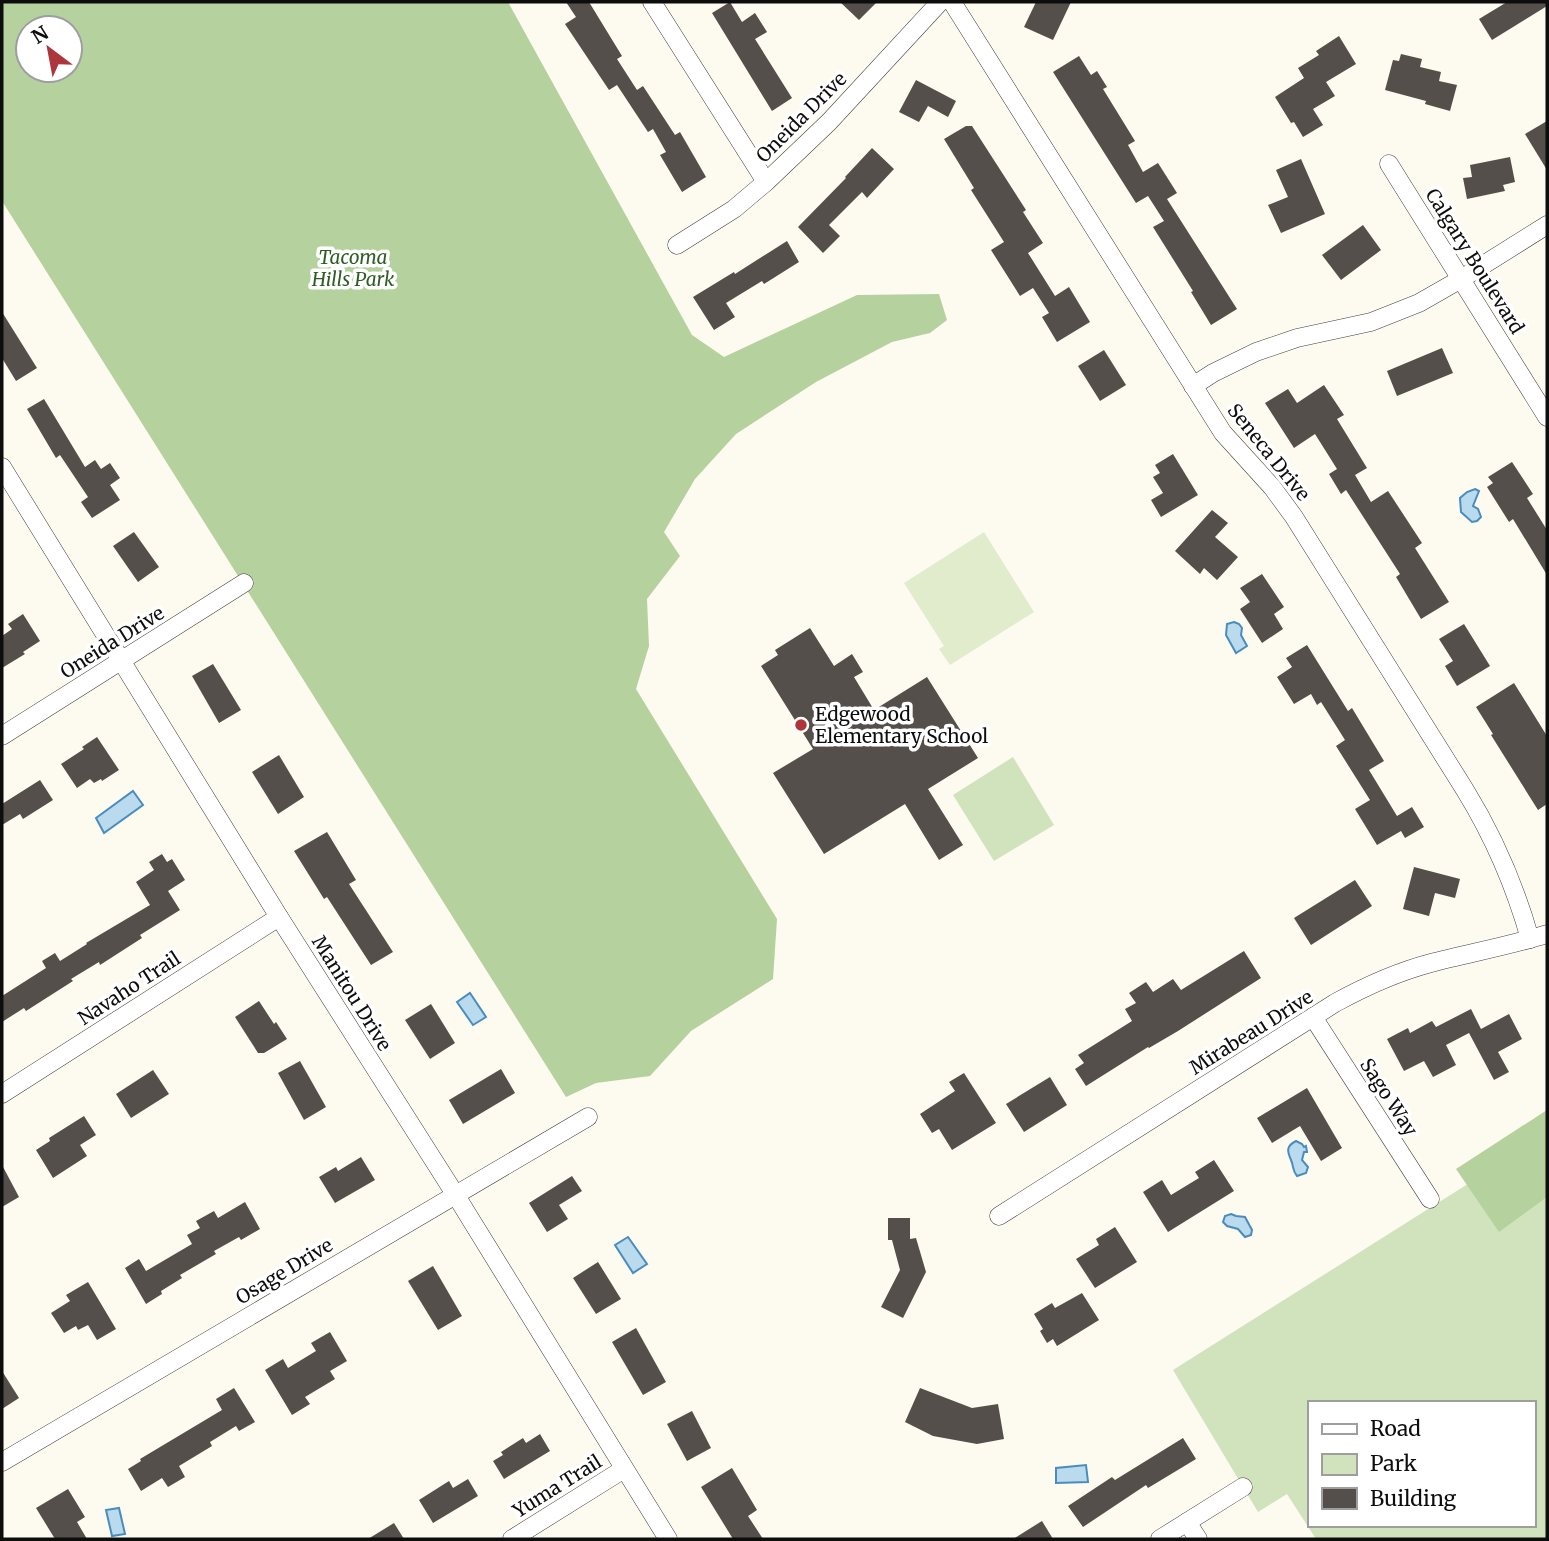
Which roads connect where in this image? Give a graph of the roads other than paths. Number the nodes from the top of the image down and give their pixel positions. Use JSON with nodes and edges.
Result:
{"nodes":[{"id":1,"x":652,"y":2,"type":"edge"},
{"id":2,"x":940,"y":2,"type":"edge"},
{"id":3,"x":952,"y":2,"type":"edge"},
{"id":4,"x":1389,"y":164,"type":"dead end"},
{"id":5,"x":766,"y":182,"type":"junction"},
{"id":6,"x":1547,"y":225,"type":"edge"},
{"id":7,"x":677,"y":245,"type":"dead end"},
{"id":8,"x":1461,"y":279,"type":"junction"},
{"id":9,"x":1193,"y":386,"type":"junction"},
{"id":10,"x":1547,"y":416,"type":"edge"},
{"id":11,"x":2,"y":467,"type":"edge"},
{"id":12,"x":244,"y":583,"type":"dead end"},
{"id":13,"x":122,"y":661,"type":"junction"},
{"id":14,"x":2,"y":736,"type":"edge"},
{"id":15,"x":279,"y":917,"type":"junction"},
{"id":16,"x":1539,"y":936,"type":"edge"},
{"id":17,"x":1312,"y":1017,"type":"junction"},
{"id":18,"x":2,"y":1094,"type":"edge"},
{"id":19,"x":588,"y":1116,"type":"dead end"},
{"id":20,"x":455,"y":1194,"type":"junction"},
{"id":21,"x":1430,"y":1199,"type":"dead end"},
{"id":22,"x":999,"y":1216,"type":"dead end"},
{"id":23,"x":2,"y":1462,"type":"edge"},
{"id":24,"x":624,"y":1469,"type":"junction"},
{"id":25,"x":1243,"y":1487,"type":"dead end"},
{"id":26,"x":1187,"y":1522,"type":"junction"},
{"id":27,"x":512,"y":1539,"type":"edge"},
{"id":28,"x":668,"y":1539,"type":"edge"},
{"id":29,"x":1160,"y":1539,"type":"edge"},
{"id":30,"x":1198,"y":1539,"type":"edge"}],
"edges":[{"from":1,"to":5,"type":"street"},
{"from":2,"to":5,"type":"street","name":"Oneida Drive"},
{"from":3,"to":9,"type":"street","name":"Seneca Drive"},
{"from":4,"to":8,"type":"street","name":"Calgary Boulevard"},
{"from":5,"to":7,"type":"street","name":"Oneida Drive"},
{"from":6,"to":8,"type":"street"},
{"from":8,"to":9,"type":"street"},
{"from":8,"to":10,"type":"street","name":"Calgary Boulevard"},
{"from":9,"to":16,"type":"street","name":"Seneca Drive"},
{"from":11,"to":13,"type":"street","name":"Manitou Drive"},
{"from":12,"to":13,"type":"street","name":"Oneida Drive"},
{"from":13,"to":14,"type":"street","name":"Oneida Drive"},
{"from":13,"to":15,"type":"street","name":"Manitou Drive"},
{"from":15,"to":18,"type":"street","name":"Navaho Trail"},
{"from":15,"to":20,"type":"street","name":"Manitou Drive"},
{"from":16,"to":17,"type":"street","name":"Mirabeau Drive"},
{"from":17,"to":21,"type":"street","name":"Sago Way"},
{"from":17,"to":22,"type":"street","name":"Mirabeau Drive"},
{"from":19,"to":20,"type":"street","name":"Osage Drive"},
{"from":20,"to":23,"type":"street","name":"Osage Drive"},
{"from":20,"to":24,"type":"street","name":"Manitou Drive"},
{"from":24,"to":27,"type":"street","name":"Yuma Trail"},
{"from":24,"to":28,"type":"street","name":"Manitou Drive"},
{"from":25,"to":26,"type":"street"},
{"from":26,"to":29,"type":"street"},
{"from":26,"to":30,"type":"street"}]}
